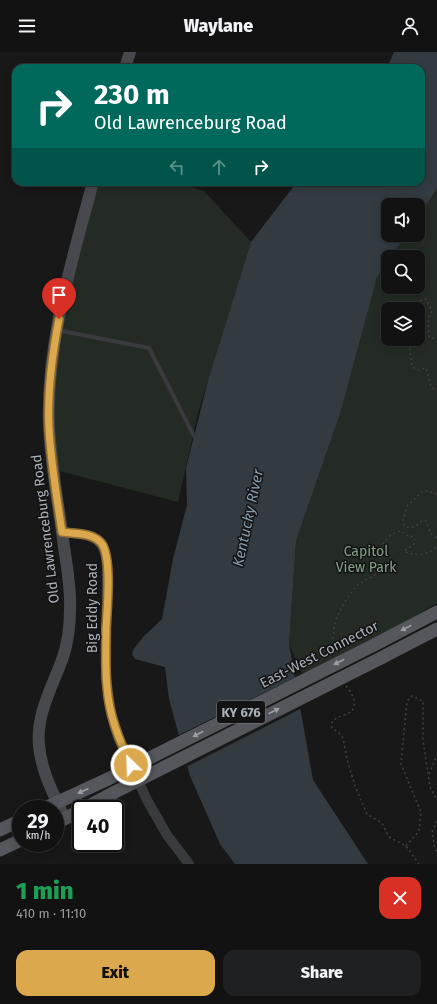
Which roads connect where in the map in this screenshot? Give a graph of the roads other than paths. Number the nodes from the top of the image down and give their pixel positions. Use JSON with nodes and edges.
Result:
{"nodes":[{"id":1,"x":130,"y":52,"type":"edge"},
{"id":2,"x":126,"y":64,"type":"edge"},
{"id":3,"x":92,"y":186,"type":"edge"},
{"id":4,"x":57,"y":330,"type":"junction"},
{"id":5,"x":194,"y":436,"type":"dead end"},
{"id":6,"x":62,"y":532,"type":"junction"},
{"id":7,"x":437,"y":612,"type":"edge"},
{"id":8,"x":437,"y":629,"type":"edge"},
{"id":9,"x":57,"y":800,"type":"edge"},
{"id":10,"x":62,"y":800,"type":"edge"},
{"id":11,"x":100,"y":800,"type":"edge"},
{"id":12,"x":12,"y":824,"type":"edge"},
{"id":13,"x":0,"y":830,"type":"edge"},
{"id":14,"x":12,"y":844,"type":"edge"},
{"id":15,"x":0,"y":850,"type":"edge"},
{"id":16,"x":189,"y":864,"type":"edge"}],
"edges":[{"from":1,"to":2,"type":"main road"},
{"from":3,"to":4,"type":"main road","name":"Old Lawrenceburg Road"},
{"from":4,"to":5,"type":"lane"},
{"from":4,"to":6,"type":"main road","name":"Old Lawrenceburg Road"},
{"from":6,"to":9,"type":"main road","name":"Old Lawrenceburg Road"},
{"from":6,"to":16,"type":"street","name":"Big Eddy Road"},
{"from":7,"to":10,"type":"main road","name":"East-West Connector","number":"KY 676","one_way":true,"bridge":true},
{"from":11,"to":8,"type":"main road","number":"KY 676","one_way":true,"bridge":true},
{"from":12,"to":13,"type":"main road"},
{"from":14,"to":15,"type":"main road"}]}
